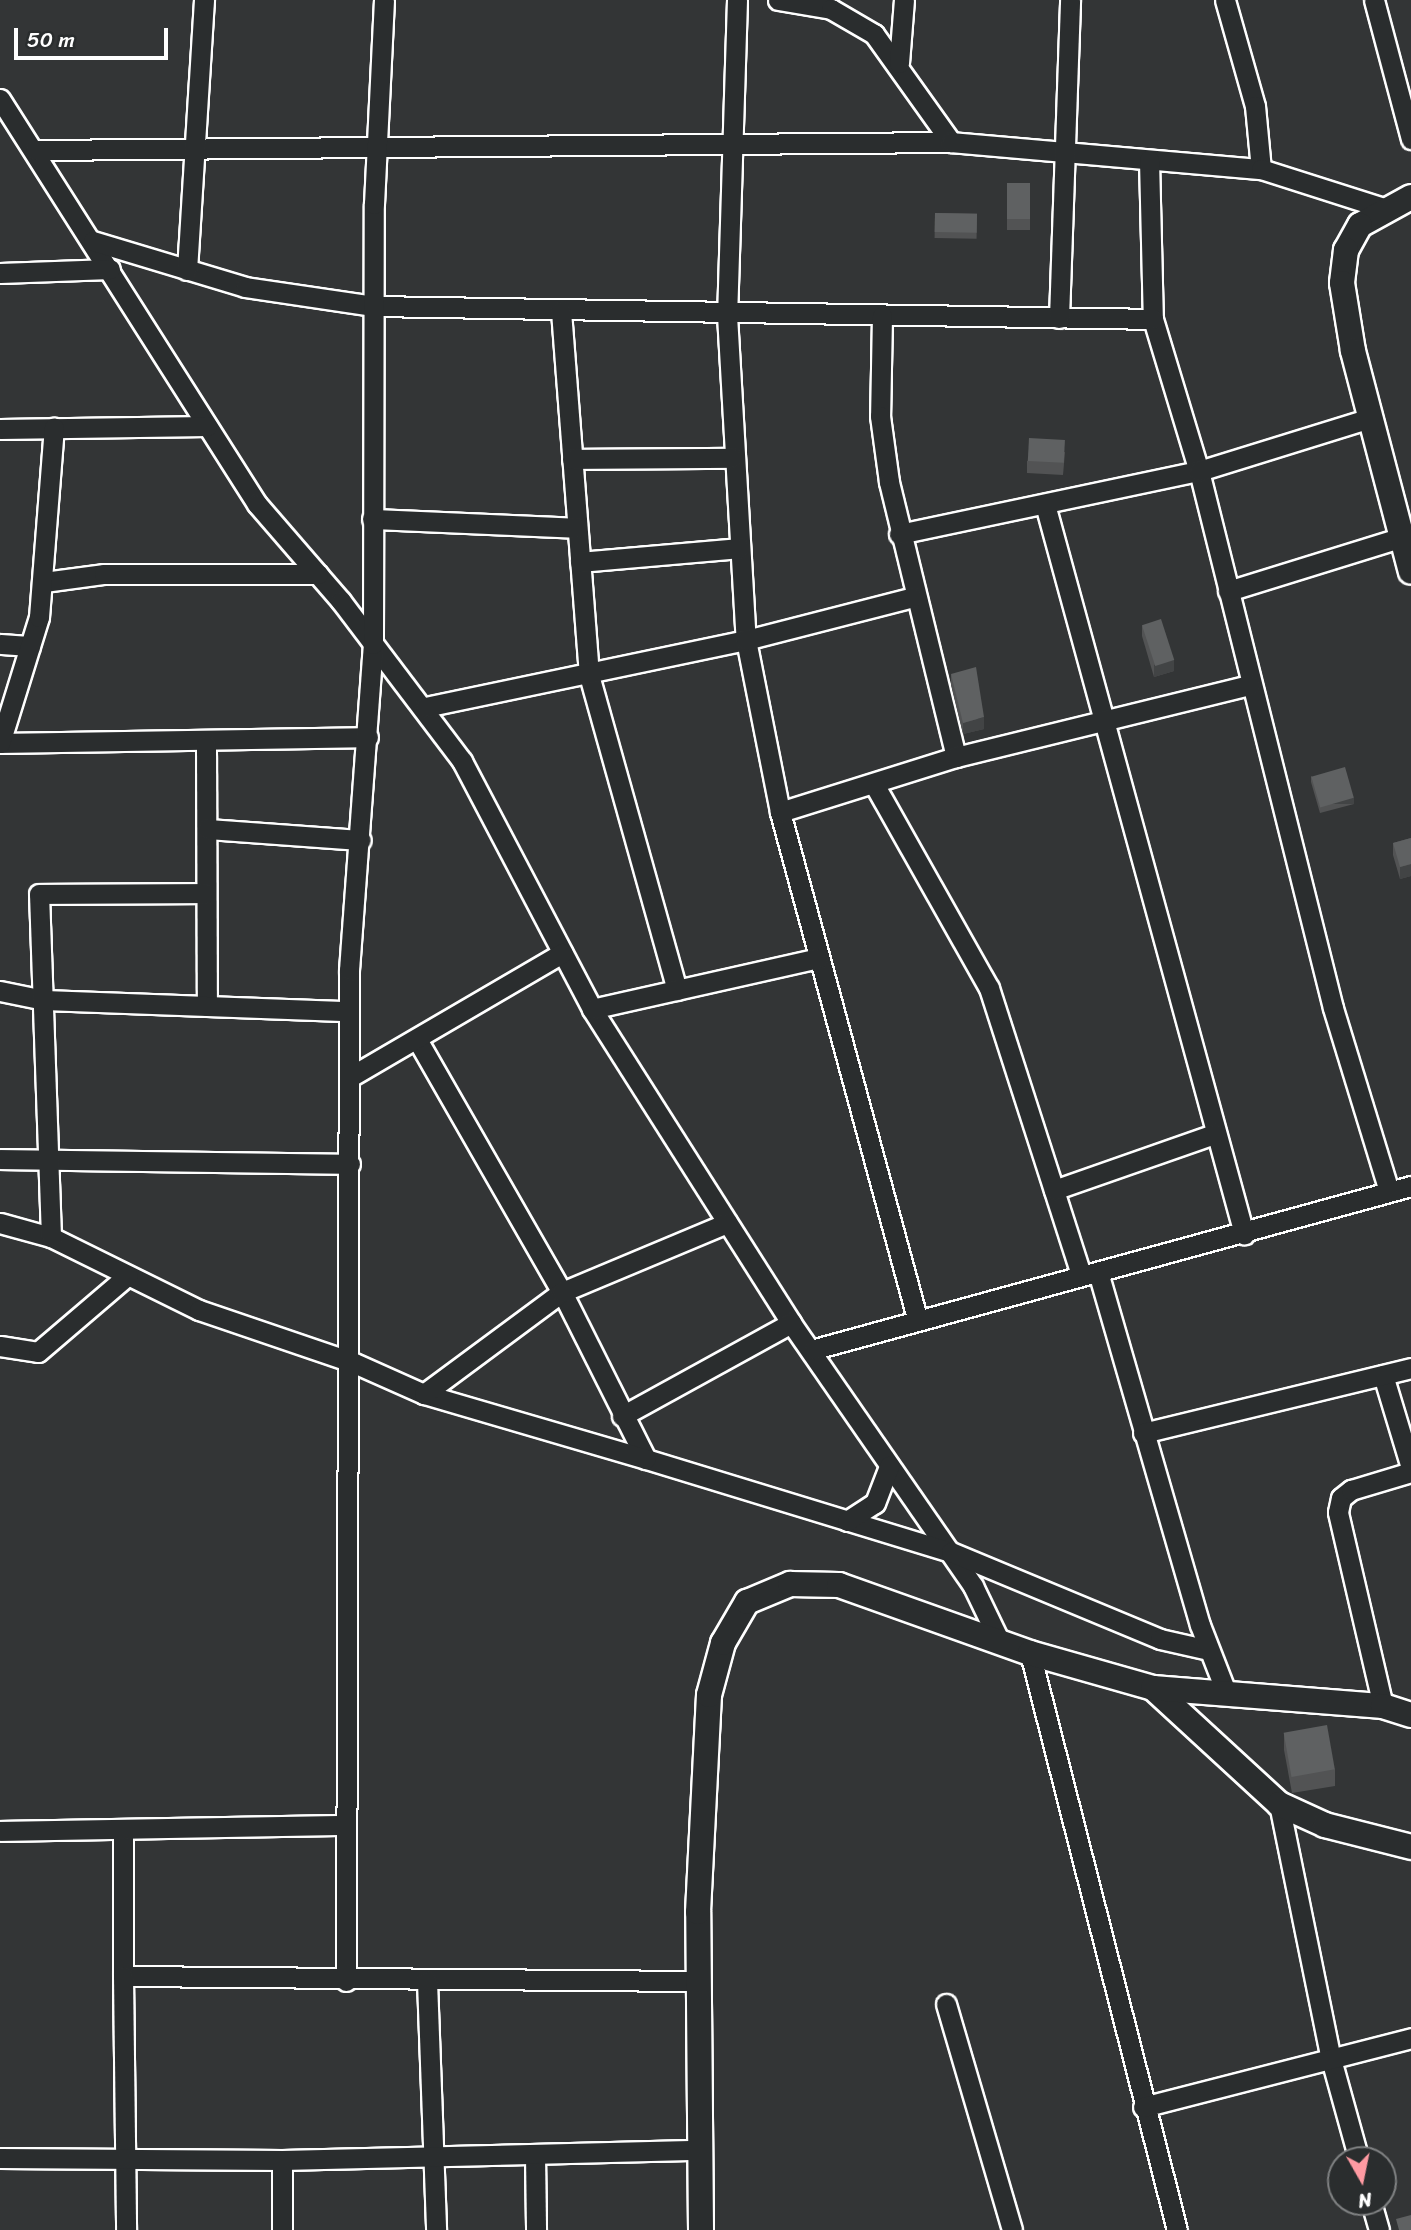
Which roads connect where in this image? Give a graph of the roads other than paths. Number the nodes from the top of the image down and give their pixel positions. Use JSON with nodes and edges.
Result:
{"nodes":[{"id":1,"x":204,"y":0,"type":"edge"},
{"id":2,"x":384,"y":0,"type":"edge"},
{"id":3,"x":737,"y":0,"type":"edge"},
{"id":4,"x":778,"y":0,"type":"edge"},
{"id":5,"x":904,"y":0,"type":"edge"},
{"id":6,"x":1070,"y":0,"type":"edge"},
{"id":7,"x":1225,"y":0,"type":"edge"},
{"id":8,"x":1374,"y":0,"type":"edge"},
{"id":9,"x":899,"y":63,"type":"junction"},
{"id":10,"x":0,"y":99,"type":"edge"},
{"id":11,"x":1411,"y":139,"type":"edge"},
{"id":12,"x":951,"y":142,"type":"junction"},
{"id":13,"x":733,"y":143,"type":"junction"},
{"id":14,"x":377,"y":148,"type":"junction"},
{"id":15,"x":35,"y":150,"type":"junction"},
{"id":16,"x":194,"y":150,"type":"junction"},
{"id":17,"x":1062,"y":152,"type":"junction"},
{"id":18,"x":1149,"y":160,"type":"junction"},
{"id":19,"x":1261,"y":169,"type":"junction"},
{"id":20,"x":1411,"y":197,"type":"edge"},
{"id":21,"x":1384,"y":208,"type":"junction"},
{"id":22,"x":93,"y":241,"type":"junction"},
{"id":23,"x":110,"y":270,"type":"junction"},
{"id":24,"x":187,"y":270,"type":"junction"},
{"id":25,"x":0,"y":273,"type":"edge"},
{"id":26,"x":373,"y":306,"type":"junction"},
{"id":27,"x":561,"y":311,"type":"junction"},
{"id":28,"x":727,"y":314,"type":"junction"},
{"id":29,"x":882,"y":316,"type":"junction"},
{"id":30,"x":1059,"y":318,"type":"junction"},
{"id":31,"x":1153,"y":319,"type":"junction"},
{"id":32,"x":1370,"y":418,"type":"junction"},
{"id":33,"x":208,"y":426,"type":"junction"},
{"id":34,"x":54,"y":428,"type":"junction"},
{"id":35,"x":0,"y":429,"type":"edge"},
{"id":36,"x":732,"y":457,"type":"junction"},
{"id":37,"x":572,"y":459,"type":"junction"},
{"id":38,"x":1199,"y":471,"type":"junction"},
{"id":39,"x":1046,"y":508,"type":"junction"},
{"id":40,"x":372,"y":519,"type":"junction"},
{"id":41,"x":577,"y":528,"type":"junction"},
{"id":42,"x":900,"y":534,"type":"junction"},
{"id":43,"x":1402,"y":537,"type":"junction"},
{"id":44,"x":740,"y":548,"type":"junction"},
{"id":45,"x":580,"y":562,"type":"junction"},
{"id":46,"x":1410,"y":566,"type":"edge"},
{"id":47,"x":318,"y":574,"type":"junction"},
{"id":48,"x":44,"y":582,"type":"junction"},
{"id":49,"x":1228,"y":591,"type":"junction"},
{"id":50,"x":914,"y":597,"type":"junction"},
{"id":51,"x":746,"y":640,"type":"junction"},
{"id":52,"x":0,"y":644,"type":"edge"},
{"id":53,"x":373,"y":644,"type":"junction"},
{"id":54,"x":30,"y":646,"type":"junction"},
{"id":55,"x":589,"y":675,"type":"junction"},
{"id":56,"x":1250,"y":685,"type":"junction"},
{"id":57,"x":425,"y":707,"type":"junction"},
{"id":58,"x":1101,"y":721,"type":"junction"},
{"id":59,"x":368,"y":737,"type":"junction"},
{"id":60,"x":0,"y":743,"type":"edge"},
{"id":61,"x":206,"y":745,"type":"junction"},
{"id":62,"x":956,"y":757,"type":"junction"},
{"id":63,"x":874,"y":784,"type":"junction"},
{"id":64,"x":780,"y":812,"type":"junction"},
{"id":65,"x":206,"y":829,"type":"junction"},
{"id":66,"x":361,"y":840,"type":"junction"},
{"id":67,"x":206,"y":893,"type":"junction"},
{"id":68,"x":562,"y":953,"type":"junction"},
{"id":69,"x":818,"y":958,"type":"junction"},
{"id":70,"x":677,"y":990,"type":"junction"},
{"id":71,"x":0,"y":991,"type":"edge"},
{"id":72,"x":44,"y":1000,"type":"junction"},
{"id":73,"x":207,"y":1006,"type":"junction"},
{"id":74,"x":592,"y":1009,"type":"junction"},
{"id":75,"x":349,"y":1011,"type":"junction"},
{"id":76,"x":418,"y":1041,"type":"junction"},
{"id":77,"x":350,"y":1077,"type":"junction"},
{"id":78,"x":1214,"y":1134,"type":"junction"},
{"id":79,"x":0,"y":1159,"type":"edge"},
{"id":80,"x":50,"y":1160,"type":"junction"},
{"id":81,"x":350,"y":1164,"type":"junction"},
{"id":82,"x":1411,"y":1186,"type":"edge"},
{"id":83,"x":1054,"y":1190,"type":"junction"},
{"id":84,"x":1389,"y":1191,"type":"junction"},
{"id":85,"x":0,"y":1223,"type":"edge"},
{"id":86,"x":727,"y":1223,"type":"junction"},
{"id":87,"x":1244,"y":1234,"type":"junction"},
{"id":88,"x":51,"y":1237,"type":"junction"},
{"id":89,"x":1090,"y":1273,"type":"junction"},
{"id":90,"x":128,"y":1275,"type":"junction"},
{"id":91,"x":562,"y":1292,"type":"junction"},
{"id":92,"x":917,"y":1318,"type":"junction"},
{"id":93,"x":791,"y":1323,"type":"junction"},
{"id":94,"x":0,"y":1346,"type":"edge"},
{"id":95,"x":815,"y":1349,"type":"junction"},
{"id":96,"x":352,"y":1362,"type":"junction"},
{"id":97,"x":1411,"y":1368,"type":"edge"},
{"id":98,"x":1383,"y":1375,"type":"junction"},
{"id":99,"x":424,"y":1394,"type":"junction"},
{"id":100,"x":622,"y":1416,"type":"junction"},
{"id":101,"x":1143,"y":1433,"type":"junction"},
{"id":102,"x":646,"y":1459,"type":"junction"},
{"id":103,"x":889,"y":1466,"type":"junction"},
{"id":104,"x":1411,"y":1470,"type":"edge"},
{"id":105,"x":847,"y":1521,"type":"junction"},
{"id":106,"x":951,"y":1552,"type":"junction"},
{"id":107,"x":999,"y":1640,"type":"junction"},
{"id":108,"x":1209,"y":1650,"type":"junction"},
{"id":109,"x":1030,"y":1654,"type":"junction"},
{"id":110,"x":1153,"y":1688,"type":"junction"},
{"id":111,"x":1226,"y":1692,"type":"junction"},
{"id":112,"x":1382,"y":1706,"type":"junction"},
{"id":113,"x":1411,"y":1715,"type":"edge"},
{"id":114,"x":1279,"y":1804,"type":"junction"},
{"id":115,"x":343,"y":1825,"type":"junction"},
{"id":116,"x":0,"y":1830,"type":"edge"},
{"id":117,"x":123,"y":1830,"type":"junction"},
{"id":118,"x":1411,"y":1847,"type":"edge"},
{"id":119,"x":123,"y":1976,"type":"junction"},
{"id":120,"x":346,"y":1981,"type":"junction"},
{"id":121,"x":427,"y":1981,"type":"junction"},
{"id":122,"x":699,"y":1982,"type":"junction"},
{"id":123,"x":946,"y":2004,"type":"dead end"},
{"id":124,"x":1411,"y":2038,"type":"edge"},
{"id":125,"x":1331,"y":2059,"type":"junction"},
{"id":126,"x":1143,"y":2107,"type":"junction"},
{"id":127,"x":1355,"y":2146,"type":"edge"},
{"id":128,"x":700,"y":2150,"type":"junction"},
{"id":129,"x":535,"y":2155,"type":"junction"},
{"id":130,"x":435,"y":2157,"type":"junction"},
{"id":131,"x":0,"y":2158,"type":"edge"},
{"id":132,"x":127,"y":2158,"type":"junction"},
{"id":133,"x":282,"y":2160,"type":"junction"},
{"id":134,"x":704,"y":2226,"type":"edge"},
{"id":135,"x":126,"y":2230,"type":"edge"},
{"id":136,"x":282,"y":2230,"type":"edge"},
{"id":137,"x":436,"y":2230,"type":"edge"},
{"id":138,"x":536,"y":2230,"type":"edge"},
{"id":139,"x":1012,"y":2230,"type":"edge"},
{"id":140,"x":1177,"y":2230,"type":"edge"}],
"edges":[{"from":1,"to":16,"type":"street"},
{"from":2,"to":14,"type":"street"},
{"from":3,"to":13,"type":"street"},
{"from":4,"to":9,"type":"street"},
{"from":5,"to":9,"type":"street"},
{"from":6,"to":17,"type":"street"},
{"from":7,"to":19,"type":"street"},
{"from":8,"to":11,"type":"street"},
{"from":9,"to":12,"type":"street"},
{"from":10,"to":15,"type":"street"},
{"from":12,"to":13,"type":"street"},
{"from":12,"to":17,"type":"street"},
{"from":13,"to":14,"type":"street"},
{"from":13,"to":28,"type":"street"},
{"from":14,"to":16,"type":"street"},
{"from":14,"to":26,"type":"street"},
{"from":15,"to":16,"type":"street"},
{"from":15,"to":22,"type":"street"},
{"from":16,"to":24,"type":"street"},
{"from":17,"to":18,"type":"street"},
{"from":17,"to":30,"type":"street"},
{"from":18,"to":19,"type":"street"},
{"from":18,"to":31,"type":"street"},
{"from":19,"to":21,"type":"street"},
{"from":20,"to":21,"type":"street"},
{"from":21,"to":32,"type":"street"},
{"from":22,"to":23,"type":"street"},
{"from":22,"to":24,"type":"street"},
{"from":23,"to":25,"type":"street"},
{"from":23,"to":33,"type":"street"},
{"from":24,"to":26,"type":"street"},
{"from":26,"to":27,"type":"street"},
{"from":26,"to":40,"type":"street"},
{"from":27,"to":28,"type":"street"},
{"from":27,"to":37,"type":"street"},
{"from":28,"to":29,"type":"street"},
{"from":28,"to":36,"type":"street"},
{"from":29,"to":30,"type":"street"},
{"from":29,"to":42,"type":"street"},
{"from":30,"to":31,"type":"street"},
{"from":31,"to":38,"type":"street"},
{"from":32,"to":38,"type":"street"},
{"from":32,"to":43,"type":"street"},
{"from":33,"to":34,"type":"street"},
{"from":33,"to":47,"type":"street"},
{"from":34,"to":35,"type":"street"},
{"from":34,"to":48,"type":"street"},
{"from":36,"to":37,"type":"street"},
{"from":36,"to":44,"type":"street"},
{"from":37,"to":41,"type":"street"},
{"from":38,"to":39,"type":"street"},
{"from":38,"to":49,"type":"street"},
{"from":39,"to":42,"type":"street"},
{"from":39,"to":58,"type":"street"},
{"from":40,"to":41,"type":"street"},
{"from":40,"to":53,"type":"street"},
{"from":41,"to":45,"type":"street"},
{"from":42,"to":50,"type":"street"},
{"from":43,"to":46,"type":"street"},
{"from":43,"to":49,"type":"street"},
{"from":44,"to":45,"type":"street"},
{"from":44,"to":51,"type":"street"},
{"from":45,"to":55,"type":"street"},
{"from":47,"to":48,"type":"street"},
{"from":47,"to":53,"type":"street"},
{"from":48,"to":54,"type":"street"},
{"from":49,"to":56,"type":"street"},
{"from":50,"to":51,"type":"street"},
{"from":50,"to":62,"type":"street"},
{"from":51,"to":55,"type":"street"},
{"from":51,"to":64,"type":"street"},
{"from":52,"to":54,"type":"street"},
{"from":53,"to":57,"type":"street"},
{"from":53,"to":59,"type":"street"},
{"from":54,"to":60,"type":"street"},
{"from":55,"to":57,"type":"street"},
{"from":55,"to":70,"type":"street"},
{"from":56,"to":58,"type":"street"},
{"from":56,"to":84,"type":"street"},
{"from":57,"to":68,"type":"street"},
{"from":58,"to":62,"type":"street"},
{"from":58,"to":78,"type":"street"},
{"from":59,"to":61,"type":"street"},
{"from":59,"to":66,"type":"street"},
{"from":60,"to":61,"type":"street"},
{"from":61,"to":65,"type":"street"},
{"from":62,"to":63,"type":"street"},
{"from":63,"to":64,"type":"street"},
{"from":63,"to":83,"type":"street"},
{"from":64,"to":69,"type":"street"},
{"from":65,"to":66,"type":"street"},
{"from":65,"to":67,"type":"street"},
{"from":66,"to":75,"type":"street"},
{"from":67,"to":72,"type":"street"},
{"from":67,"to":73,"type":"street"},
{"from":68,"to":74,"type":"street"},
{"from":68,"to":76,"type":"street"},
{"from":69,"to":70,"type":"street"},
{"from":69,"to":92,"type":"street"},
{"from":70,"to":74,"type":"street"},
{"from":71,"to":72,"type":"street"},
{"from":72,"to":73,"type":"street"},
{"from":72,"to":80,"type":"street"},
{"from":73,"to":75,"type":"street"},
{"from":74,"to":86,"type":"street"},
{"from":75,"to":77,"type":"street"},
{"from":76,"to":77,"type":"street"},
{"from":76,"to":91,"type":"street"},
{"from":77,"to":81,"type":"street"},
{"from":78,"to":83,"type":"street"},
{"from":78,"to":87,"type":"street"},
{"from":79,"to":80,"type":"street"},
{"from":80,"to":81,"type":"street"},
{"from":80,"to":88,"type":"street"},
{"from":81,"to":96,"type":"street"},
{"from":82,"to":84,"type":"street"},
{"from":83,"to":89,"type":"street"},
{"from":84,"to":87,"type":"street"},
{"from":85,"to":88,"type":"street"},
{"from":86,"to":91,"type":"street"},
{"from":86,"to":93,"type":"street"},
{"from":87,"to":89,"type":"street"},
{"from":88,"to":90,"type":"street"},
{"from":89,"to":92,"type":"street"},
{"from":89,"to":101,"type":"street"},
{"from":90,"to":94,"type":"street"},
{"from":90,"to":96,"type":"street"},
{"from":91,"to":99,"type":"street"},
{"from":91,"to":100,"type":"street"},
{"from":92,"to":95,"type":"street"},
{"from":93,"to":95,"type":"street"},
{"from":93,"to":100,"type":"street"},
{"from":95,"to":103,"type":"street"},
{"from":96,"to":99,"type":"street"},
{"from":96,"to":115,"type":"street"},
{"from":97,"to":98,"type":"street"},
{"from":98,"to":101,"type":"street"},
{"from":98,"to":104,"type":"street"},
{"from":99,"to":102,"type":"street"},
{"from":100,"to":102,"type":"street"},
{"from":101,"to":108,"type":"street"},
{"from":102,"to":105,"type":"street"},
{"from":103,"to":105,"type":"street"},
{"from":103,"to":106,"type":"street"},
{"from":104,"to":112,"type":"street"},
{"from":105,"to":106,"type":"street"},
{"from":106,"to":107,"type":"street"},
{"from":106,"to":108,"type":"street"},
{"from":107,"to":109,"type":"street"},
{"from":107,"to":122,"type":"street"},
{"from":108,"to":111,"type":"street"},
{"from":109,"to":110,"type":"street"},
{"from":109,"to":126,"type":"street"},
{"from":110,"to":111,"type":"street"},
{"from":110,"to":114,"type":"street"},
{"from":111,"to":112,"type":"street"},
{"from":112,"to":113,"type":"street"},
{"from":114,"to":118,"type":"street"},
{"from":114,"to":125,"type":"street"},
{"from":115,"to":117,"type":"street"},
{"from":115,"to":120,"type":"street"},
{"from":116,"to":117,"type":"street"},
{"from":117,"to":119,"type":"street"},
{"from":119,"to":120,"type":"street"},
{"from":119,"to":132,"type":"street"},
{"from":120,"to":121,"type":"street"},
{"from":121,"to":122,"type":"street"},
{"from":121,"to":130,"type":"street"},
{"from":122,"to":128,"type":"street"},
{"from":123,"to":139,"type":"street"},
{"from":124,"to":125,"type":"street"},
{"from":125,"to":126,"type":"street"},
{"from":125,"to":127,"type":"street"},
{"from":126,"to":140,"type":"street"},
{"from":128,"to":129,"type":"street"},
{"from":128,"to":134,"type":"street"},
{"from":129,"to":130,"type":"street"},
{"from":129,"to":138,"type":"street"},
{"from":130,"to":133,"type":"street"},
{"from":130,"to":137,"type":"street"},
{"from":131,"to":132,"type":"street"},
{"from":132,"to":133,"type":"street"},
{"from":132,"to":135,"type":"street"},
{"from":133,"to":136,"type":"street"}]}
